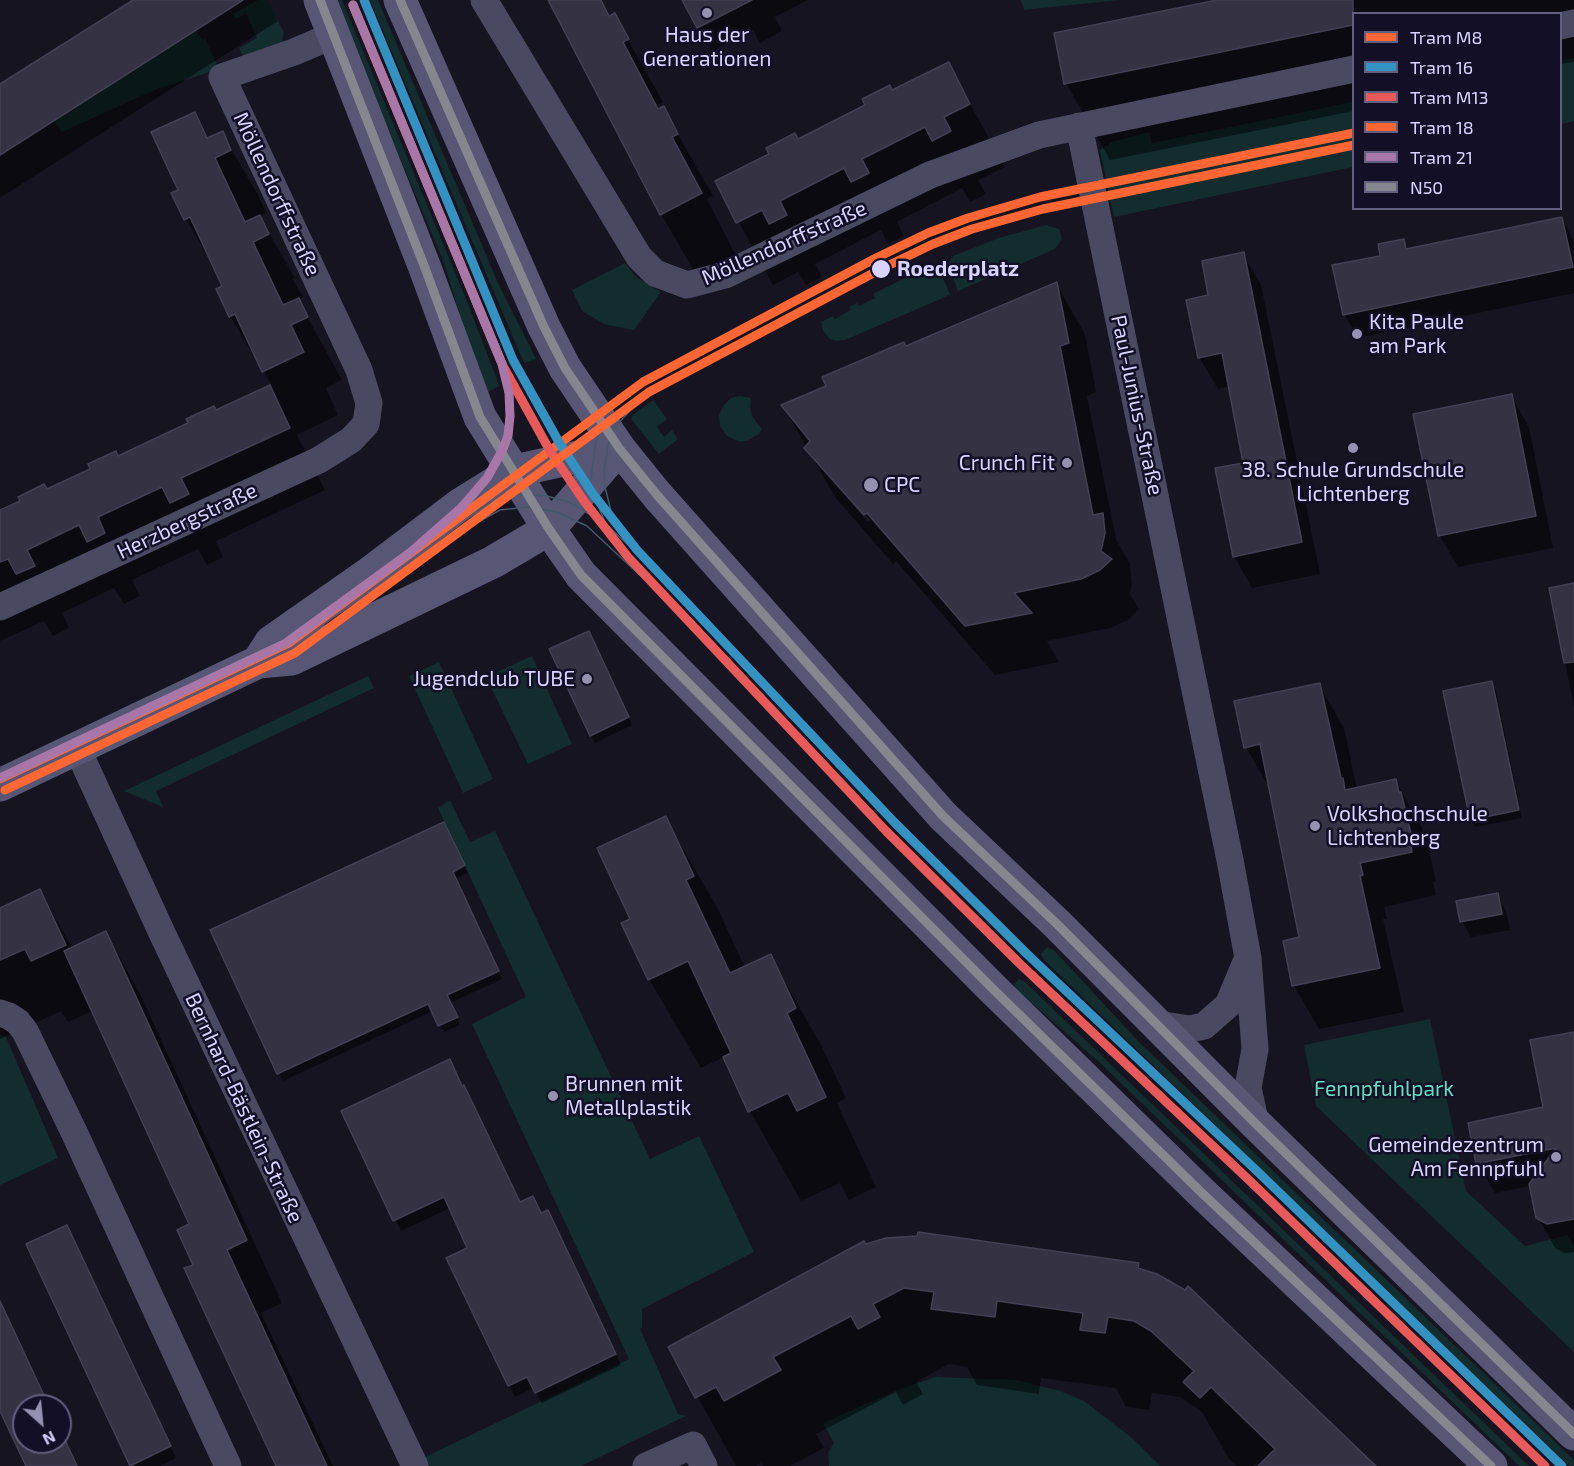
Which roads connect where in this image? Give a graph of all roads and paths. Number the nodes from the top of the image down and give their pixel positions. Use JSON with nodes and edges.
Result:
{"nodes":[{"id":1,"x":320,"y":0,"type":"edge"},
{"id":2,"x":400,"y":0,"type":"edge"},
{"id":3,"x":484,"y":0,"type":"edge"},
{"id":4,"x":334,"y":35,"type":"junction"},
{"id":5,"x":1352,"y":69,"type":"edge"},
{"id":6,"x":1079,"y":126,"type":"junction"},
{"id":7,"x":366,"y":424,"type":"joint"},
{"id":8,"x":619,"y":448,"type":"junction"},
{"id":9,"x":514,"y":471,"type":"junction"},
{"id":10,"x":549,"y":529,"type":"junction"},
{"id":11,"x":0,"y":607,"type":"edge"},
{"id":12,"x":258,"y":662,"type":"junction"},
{"id":13,"x":77,"y":748,"type":"junction"},
{"id":14,"x":0,"y":785,"type":"edge"},
{"id":15,"x":1248,"y":958,"type":"junction"},
{"id":16,"x":1,"y":1013,"type":"edge"},
{"id":17,"x":1157,"y":1024,"type":"junction"},
{"id":18,"x":1256,"y":1124,"type":"junction"},
{"id":19,"x":1574,"y":1434,"type":"edge"},
{"id":20,"x":698,"y":1455,"type":"edge"},
{"id":21,"x":228,"y":1466,"type":"edge"},
{"id":22,"x":415,"y":1466,"type":"edge"},
{"id":23,"x":646,"y":1466,"type":"edge"},
{"id":24,"x":1491,"y":1466,"type":"edge"}],
"edges":[{"from":1,"to":4,"type":"main road"},
{"from":2,"to":8,"type":"main road"},
{"from":3,"to":6,"type":"street","name":"Möllendorffstraße"},
{"from":4,"to":7,"type":"street","name":"Möllendorffstraße"},
{"from":4,"to":9,"type":"main road"},
{"from":5,"to":6,"type":"street"},
{"from":6,"to":15,"type":"street","name":"Paul-Junius-Straße"},
{"from":7,"to":11,"type":"street","name":"Herzbergstraße"},
{"from":8,"to":9,"type":"main road"},
{"from":8,"to":10,"type":"main road"},
{"from":8,"to":17,"type":"main road"},
{"from":9,"to":10,"type":"main road"},
{"from":9,"to":12,"type":"main road"},
{"from":10,"to":12,"type":"main road"},
{"from":10,"to":24,"type":"main road"},
{"from":12,"to":13,"type":"main road"},
{"from":13,"to":14,"type":"main road"},
{"from":13,"to":22,"type":"street","name":"Bernhard-Bästlein-Straße"},
{"from":15,"to":17,"type":"street"},
{"from":15,"to":18,"type":"street","name":"Paul-Junius-Straße"},
{"from":16,"to":21,"type":"street"},
{"from":17,"to":18,"type":"main road"},
{"from":18,"to":19,"type":"main road"},
{"from":20,"to":23,"type":"street"}]}
